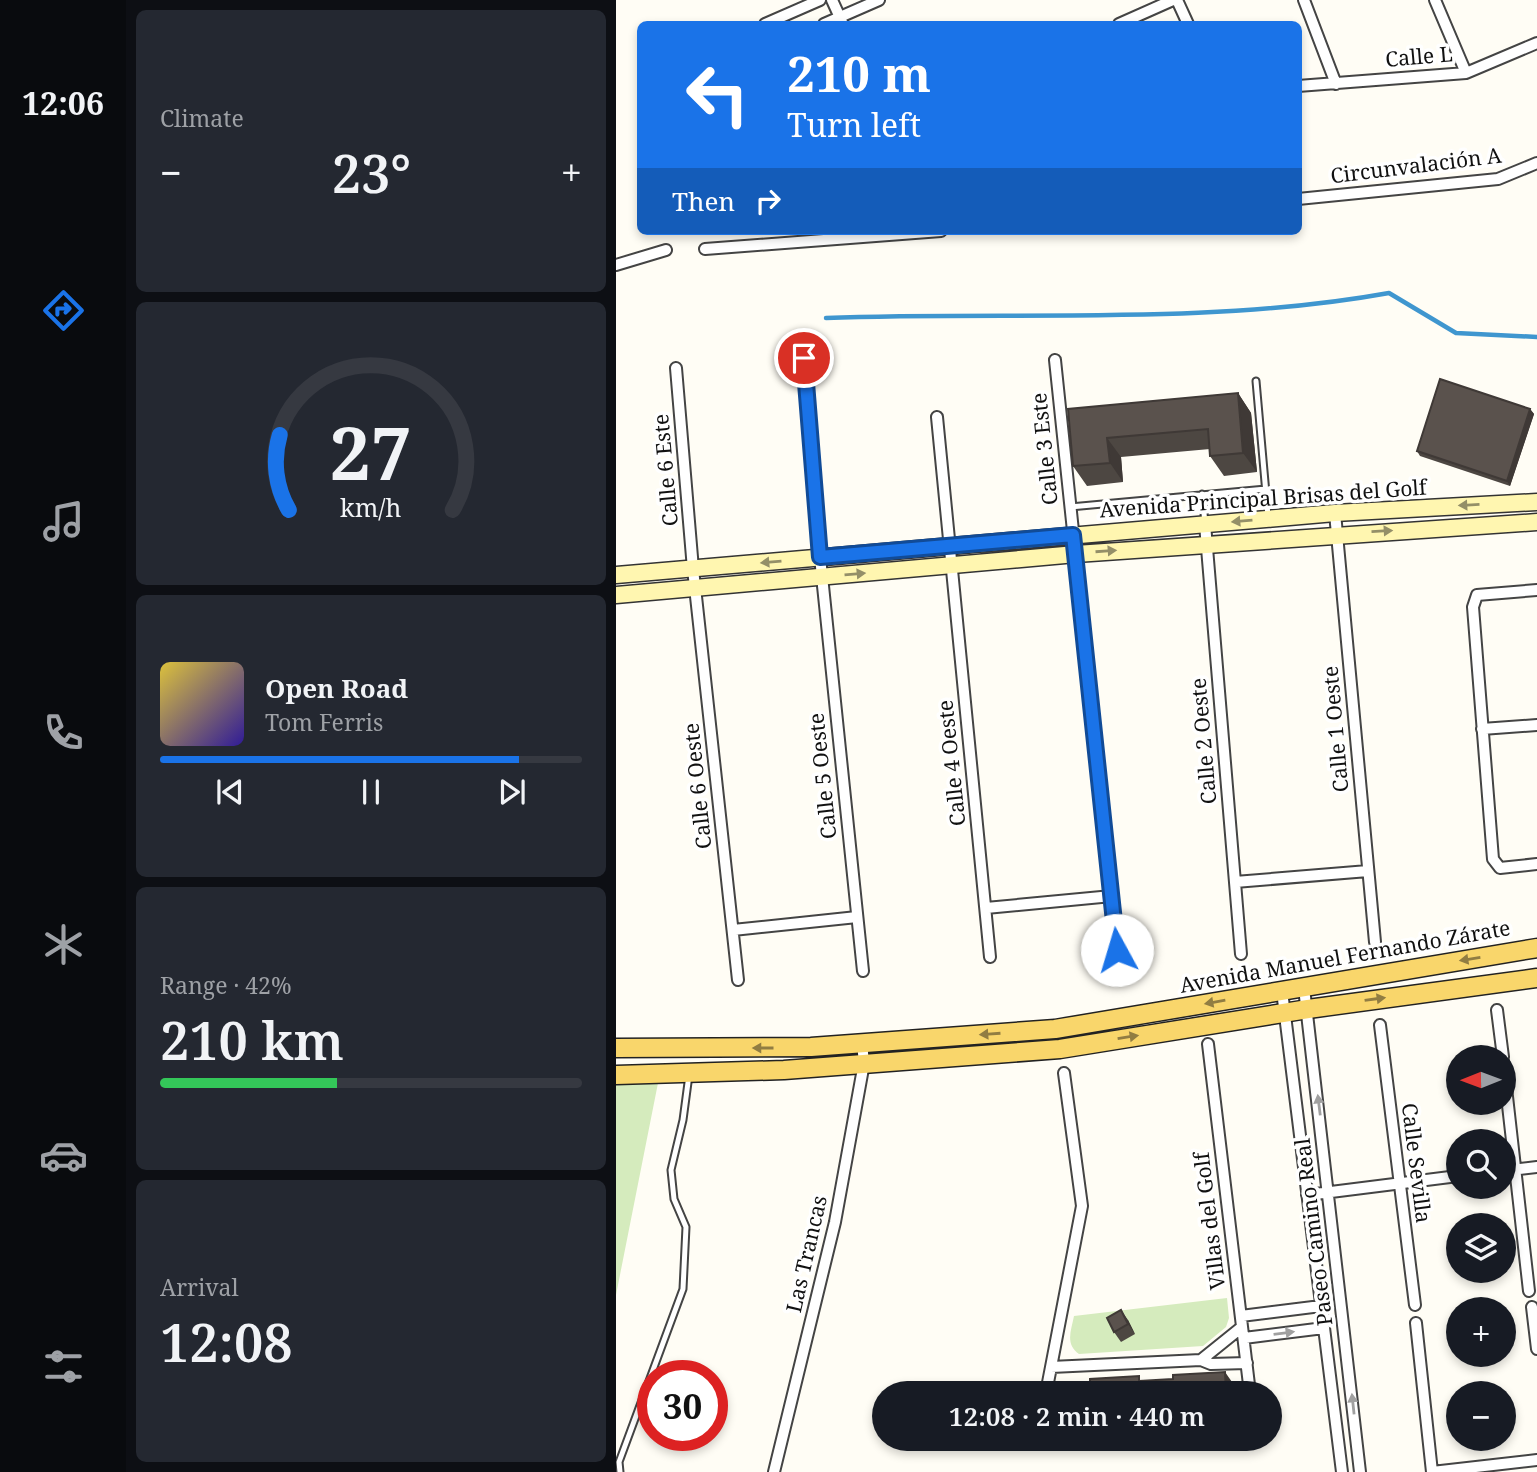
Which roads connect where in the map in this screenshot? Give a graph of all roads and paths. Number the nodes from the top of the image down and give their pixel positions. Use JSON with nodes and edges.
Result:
{"nodes":[{"id":1,"x":820,"y":0,"type":"edge"},
{"id":2,"x":832,"y":0,"type":"edge"},
{"id":3,"x":879,"y":0,"type":"edge"},
{"id":4,"x":1175,"y":0,"type":"edge"},
{"id":5,"x":1304,"y":0,"type":"edge"},
{"id":6,"x":1435,"y":0,"type":"edge"},
{"id":7,"x":772,"y":21,"type":"edge"},
{"id":8,"x":841,"y":21,"type":"edge"},
{"id":9,"x":1126,"y":21,"type":"edge"},
{"id":10,"x":1186,"y":21,"type":"edge"},
{"id":11,"x":1537,"y":43,"type":"edge"},
{"id":12,"x":1466,"y":72,"type":"junction"},
{"id":13,"x":1336,"y":84,"type":"junction"},
{"id":14,"x":1302,"y":86,"type":"edge"},
{"id":15,"x":1537,"y":163,"type":"edge"},
{"id":16,"x":1302,"y":199,"type":"edge"},
{"id":17,"x":881,"y":235,"type":"edge"},
{"id":18,"x":705,"y":248,"type":"dead end"},
{"id":19,"x":666,"y":250,"type":"dead end"},
{"id":20,"x":616,"y":265,"type":"edge"},
{"id":21,"x":804,"y":358,"type":"dead end"},
{"id":22,"x":1055,"y":360,"type":"dead end"},
{"id":23,"x":676,"y":368,"type":"dead end"},
{"id":24,"x":1256,"y":381,"type":"dead end"},
{"id":25,"x":937,"y":417,"type":"dead end"},
{"id":26,"x":1266,"y":489,"type":"junction"},
{"id":27,"x":1202,"y":494,"type":"junction"},
{"id":28,"x":1537,"y":502,"type":"edge"},
{"id":29,"x":1070,"y":507,"type":"junction"},
{"id":30,"x":1335,"y":513,"type":"junction"},
{"id":31,"x":1268,"y":519,"type":"junction"},
{"id":32,"x":1537,"y":522,"type":"edge"},
{"id":33,"x":1205,"y":524,"type":"junction"},
{"id":34,"x":1336,"y":533,"type":"junction"},
{"id":35,"x":1073,"y":535,"type":"junction"},
{"id":36,"x":1207,"y":544,"type":"junction"},
{"id":37,"x":949,"y":545,"type":"junction"},
{"id":38,"x":1076,"y":554,"type":"junction"},
{"id":39,"x":820,"y":557,"type":"junction"},
{"id":40,"x":952,"y":565,"type":"junction"},
{"id":41,"x":694,"y":569,"type":"junction"},
{"id":42,"x":616,"y":575,"type":"edge"},
{"id":43,"x":822,"y":577,"type":"junction"},
{"id":44,"x":696,"y":588,"type":"junction"},
{"id":45,"x":1537,"y":590,"type":"edge"},
{"id":46,"x":616,"y":595,"type":"edge"},
{"id":47,"x":1537,"y":725,"type":"edge"},
{"id":48,"x":1482,"y":729,"type":"junction"},
{"id":49,"x":1537,"y":864,"type":"edge"},
{"id":50,"x":1368,"y":871,"type":"junction"},
{"id":51,"x":1235,"y":882,"type":"junction"},
{"id":52,"x":1112,"y":896,"type":"junction"},
{"id":53,"x":986,"y":908,"type":"junction"},
{"id":54,"x":857,"y":917,"type":"junction"},
{"id":55,"x":733,"y":930,"type":"junction"},
{"id":56,"x":1375,"y":942,"type":"dead end"},
{"id":57,"x":1537,"y":948,"type":"edge"},
{"id":58,"x":1117,"y":950,"type":"dead end"},
{"id":59,"x":1241,"y":954,"type":"dead end"},
{"id":60,"x":990,"y":957,"type":"dead end"},
{"id":61,"x":863,"y":971,"type":"dead end"},
{"id":62,"x":1537,"y":978,"type":"edge"},
{"id":63,"x":738,"y":980,"type":"dead end"},
{"id":64,"x":1304,"y":988,"type":"junction"},
{"id":65,"x":1282,"y":991,"type":"junction"},
{"id":66,"x":1308,"y":1009,"type":"junction"},
{"id":67,"x":1497,"y":1010,"type":"dead end"},
{"id":68,"x":1284,"y":1013,"type":"junction"},
{"id":69,"x":1380,"y":1025,"type":"dead end"},
{"id":70,"x":862,"y":1043,"type":"junction"},
{"id":71,"x":1208,"y":1044,"type":"dead end"},
{"id":72,"x":1501,"y":1045,"type":"edge"},
{"id":73,"x":616,"y":1048,"type":"edge"},
{"id":74,"x":864,"y":1063,"type":"junction"},
{"id":75,"x":690,"y":1073,"type":"junction"},
{"id":76,"x":1064,"y":1073,"type":"dead end"},
{"id":77,"x":616,"y":1075,"type":"edge"},
{"id":78,"x":1537,"y":1167,"type":"edge"},
{"id":79,"x":1516,"y":1170,"type":"joint"},
{"id":80,"x":1446,"y":1178,"type":"edge"},
{"id":81,"x":1399,"y":1183,"type":"junction"},
{"id":82,"x":1328,"y":1191,"type":"junction"},
{"id":83,"x":1307,"y":1195,"type":"junction"},
{"id":84,"x":1529,"y":1291,"type":"dead end"},
{"id":85,"x":1415,"y":1305,"type":"dead end"},
{"id":86,"x":1321,"y":1306,"type":"junction"},
{"id":87,"x":1532,"y":1307,"type":"dead end"},
{"id":88,"x":1416,"y":1323,"type":"dead end"},
{"id":89,"x":1242,"y":1327,"type":"junction"},
{"id":90,"x":1324,"y":1328,"type":"junction"},
{"id":91,"x":1537,"y":1349,"type":"edge"},
{"id":92,"x":1201,"y":1360,"type":"junction"},
{"id":93,"x":1247,"y":1363,"type":"junction"},
{"id":94,"x":1051,"y":1367,"type":"junction"},
{"id":95,"x":1048,"y":1381,"type":"edge"},
{"id":96,"x":1249,"y":1381,"type":"edge"},
{"id":97,"x":1537,"y":1460,"type":"edge"},
{"id":98,"x":620,"y":1472,"type":"edge"},
{"id":99,"x":774,"y":1472,"type":"edge"},
{"id":100,"x":1342,"y":1472,"type":"edge"},
{"id":101,"x":1360,"y":1472,"type":"edge"},
{"id":102,"x":1432,"y":1472,"type":"edge"}],
"edges":[{"from":1,"to":7,"type":"street"},
{"from":2,"to":8,"type":"street"},
{"from":3,"to":8,"type":"street"},
{"from":4,"to":9,"type":"street"},
{"from":4,"to":10,"type":"street"},
{"from":5,"to":13,"type":"street"},
{"from":6,"to":12,"type":"street"},
{"from":11,"to":12,"type":"street","name":"Calle L"},
{"from":12,"to":13,"type":"street","name":"Calle L"},
{"from":13,"to":14,"type":"street","name":"Calle L"},
{"from":15,"to":16,"type":"street","name":"Circunvalación A"},
{"from":17,"to":18,"type":"street"},
{"from":19,"to":20,"type":"street"},
{"from":21,"to":39,"type":"street","name":"Calle 5 Oeste"},
{"from":22,"to":29,"type":"street","name":"Calle 3 Este"},
{"from":23,"to":41,"type":"street","name":"Calle 6 Este"},
{"from":24,"to":26,"type":"lane"},
{"from":25,"to":37,"type":"street","name":"Calle 4 Oeste"},
{"from":26,"to":27,"type":"lane"},
{"from":26,"to":31,"type":"lane"},
{"from":27,"to":29,"type":"lane"},
{"from":27,"to":33,"type":"lane"},
{"from":28,"to":30,"type":"street","name":"Avenida Principal Brisas del Golf","one_way":true},
{"from":29,"to":35,"type":"street","name":"Calle 3 Este"},
{"from":30,"to":31,"type":"street","name":"Avenida Principal Brisas del Golf"},
{"from":30,"to":34,"type":"street","name":"Calle 1 Oeste"},
{"from":31,"to":33,"type":"street","name":"Avenida Principal Brisas del Golf","one_way":true},
{"from":34,"to":32,"type":"street","name":"Avenida Principal Brisas del Golf","one_way":true},
{"from":33,"to":35,"type":"street","name":"Avenida Principal Brisas del Golf"},
{"from":33,"to":36,"type":"street","name":"Calle 2 Oeste"},
{"from":34,"to":36,"type":"street","name":"Avenida Principal Brisas del Golf"},
{"from":34,"to":50,"type":"street","name":"Calle 1 Oeste"},
{"from":35,"to":37,"type":"street","name":"Avenida Principal Brisas del Golf"},
{"from":35,"to":38,"type":"street","name":"Calle 3 Este"},
{"from":38,"to":36,"type":"street","name":"Avenida Principal Brisas del Golf","one_way":true},
{"from":36,"to":51,"type":"street","name":"Calle 2 Oeste"},
{"from":37,"to":39,"type":"street","name":"Avenida Principal Brisas del Golf"},
{"from":37,"to":40,"type":"street","name":"Calle 4 Oeste"},
{"from":38,"to":40,"type":"street","name":"Avenida Principal Brisas del Golf"},
{"from":38,"to":52,"type":"street","name":"Calle 3 Este"},
{"from":39,"to":41,"type":"street","name":"Avenida Principal Brisas del Golf","one_way":true},
{"from":39,"to":43,"type":"street","name":"Calle 5 Oeste"},
{"from":43,"to":40,"type":"street","name":"Avenida Principal Brisas del Golf","one_way":true},
{"from":40,"to":53,"type":"street","name":"Calle 4 Oeste"},
{"from":41,"to":42,"type":"street","name":"Avenida Principal Brisas del Golf"},
{"from":41,"to":44,"type":"street","name":"Calle 6 Este"},
{"from":43,"to":44,"type":"street","name":"Avenida Principal Brisas del Golf"},
{"from":43,"to":54,"type":"street","name":"Calle 5 Oeste"},
{"from":44,"to":46,"type":"street","name":"Avenida Principal Brisas del Golf"},
{"from":44,"to":55,"type":"street","name":"Calle 6 Oeste"},
{"from":45,"to":48,"type":"street"},
{"from":47,"to":48,"type":"street"},
{"from":48,"to":49,"type":"street"},
{"from":50,"to":51,"type":"street"},
{"from":50,"to":56,"type":"street","name":"Calle 1 Oeste"},
{"from":51,"to":59,"type":"street","name":"Calle 2 Oeste"},
{"from":52,"to":53,"type":"street"},
{"from":52,"to":58,"type":"street","name":"Calle 3 Este"},
{"from":53,"to":60,"type":"street","name":"Calle 4 Oeste"},
{"from":54,"to":55,"type":"street"},
{"from":54,"to":61,"type":"street","name":"Calle 5 Oeste"},
{"from":55,"to":63,"type":"street","name":"Calle 6 Oeste"},
{"from":57,"to":64,"type":"main road","name":"Avenida Manuel Fernando Zárate","one_way":true},
{"from":66,"to":62,"type":"main road","name":"Avenida Manuel Fernando Zárate","one_way":true},
{"from":64,"to":65,"type":"main road","name":"Avenida Manuel Fernando Zárate"},
{"from":64,"to":66,"type":"street","name":"Paseo Camino Real"},
{"from":65,"to":68,"type":"street","name":"Paseo Camino Real"},
{"from":65,"to":70,"type":"main road","name":"Avenida Manuel Fernando Zárate","one_way":true},
{"from":66,"to":68,"type":"main road","name":"Avenida Manuel Fernando Zárate"},
{"from":82,"to":66,"type":"street","name":"Paseo Camino Real","one_way":true},
{"from":67,"to":72,"type":"street"},
{"from":74,"to":68,"type":"main road","name":"Avenida Manuel Fernando Zárate","one_way":true},
{"from":68,"to":83,"type":"street","name":"Paseo Camino Real"},
{"from":69,"to":81,"type":"street","name":"Calle Sevilla"},
{"from":70,"to":73,"type":"main road","name":"Avenida Manuel Fernando Zárate","one_way":true},
{"from":70,"to":74,"type":"street","name":"Las Trancas"},
{"from":71,"to":89,"type":"street","name":"Villas del Golf"},
{"from":74,"to":75,"type":"main road","name":"Avenida Manuel Fernando Zárate"},
{"from":74,"to":99,"type":"street","name":"Las Trancas"},
{"from":75,"to":77,"type":"main road","name":"Avenida Manuel Fernando Zárate"},
{"from":75,"to":98,"type":"lane"},
{"from":76,"to":94,"type":"street"},
{"from":78,"to":79,"type":"street"},
{"from":79,"to":84,"type":"street"},
{"from":80,"to":81,"type":"street"},
{"from":81,"to":82,"type":"street"},
{"from":81,"to":85,"type":"street","name":"Calle Sevilla"},
{"from":82,"to":83,"type":"street"},
{"from":101,"to":82,"type":"street","name":"Paseo Camino Real","one_way":true},
{"from":83,"to":86,"type":"street","name":"Paseo Camino Real"},
{"from":86,"to":89,"type":"street"},
{"from":86,"to":90,"type":"street","name":"Paseo Camino Real"},
{"from":87,"to":91,"type":"street"},
{"from":88,"to":102,"type":"street"},
{"from":89,"to":90,"type":"street","one_way":true},
{"from":89,"to":92,"type":"street"},
{"from":89,"to":93,"type":"street","name":"Villas del Golf"},
{"from":90,"to":100,"type":"street","name":"Paseo Camino Real"},
{"from":92,"to":93,"type":"street"},
{"from":92,"to":94,"type":"street"},
{"from":93,"to":96,"type":"street","name":"Villas del Golf"},
{"from":94,"to":95,"type":"street"},
{"from":97,"to":102,"type":"street"}]}
